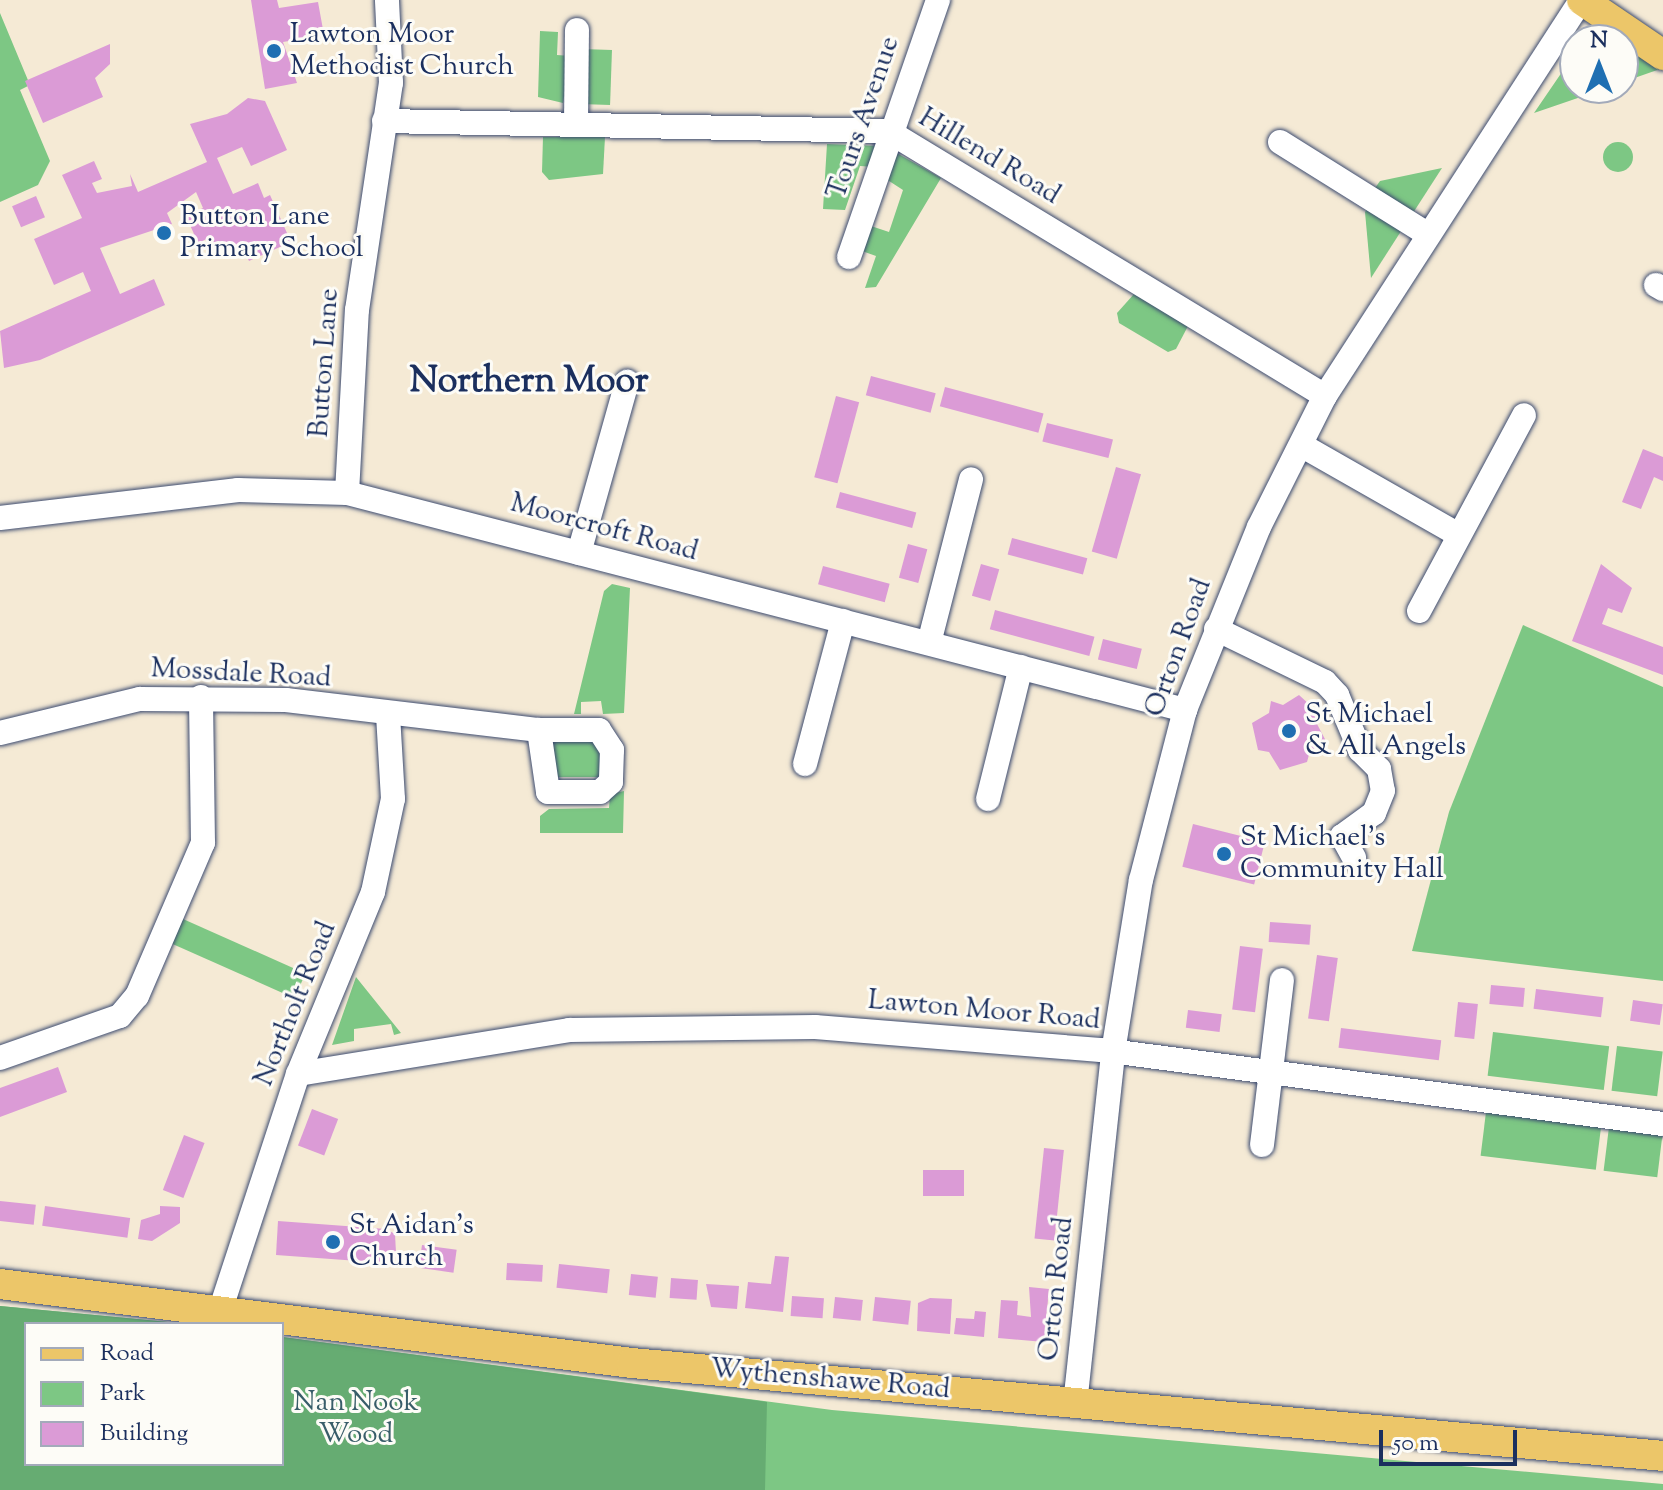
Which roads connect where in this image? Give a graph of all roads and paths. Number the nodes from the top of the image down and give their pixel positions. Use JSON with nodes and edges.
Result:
{"nodes":[{"id":1,"x":387,"y":0,"type":"edge"},
{"id":2,"x":938,"y":0,"type":"edge"},
{"id":3,"x":1582,"y":0,"type":"edge"},
{"id":4,"x":577,"y":30,"type":"dead end"},
{"id":5,"x":1663,"y":55,"type":"edge"},
{"id":6,"x":384,"y":121,"type":"junction"},
{"id":7,"x":576,"y":124,"type":"junction"},
{"id":8,"x":888,"y":131,"type":"junction"},
{"id":9,"x":1280,"y":142,"type":"dead end"},
{"id":10,"x":1427,"y":234,"type":"junction"},
{"id":11,"x":849,"y":257,"type":"dead end"},
{"id":12,"x":627,"y":382,"type":"dead end"},
{"id":13,"x":1325,"y":396,"type":"junction"},
{"id":14,"x":1524,"y":415,"type":"dead end"},
{"id":15,"x":1301,"y":445,"type":"junction"},
{"id":16,"x":971,"y":479,"type":"dead end"},
{"id":17,"x":347,"y":493,"type":"junction"},
{"id":18,"x":0,"y":518,"type":"edge"},
{"id":19,"x":1457,"y":534,"type":"junction"},
{"id":20,"x":579,"y":553,"type":"junction"},
{"id":21,"x":1419,"y":611,"type":"dead end"},
{"id":22,"x":843,"y":621,"type":"junction"},
{"id":23,"x":1216,"y":629,"type":"junction"},
{"id":24,"x":929,"y":643,"type":"junction"},
{"id":25,"x":1021,"y":667,"type":"junction"},
{"id":26,"x":201,"y":697,"type":"junction"},
{"id":27,"x":1185,"y":710,"type":"junction"},
{"id":28,"x":388,"y":715,"type":"junction"},
{"id":29,"x":539,"y":730,"type":"dead end"},
{"id":30,"x":0,"y":733,"type":"edge"},
{"id":31,"x":805,"y":764,"type":"dead end"},
{"id":32,"x":988,"y":799,"type":"dead end"},
{"id":33,"x":1354,"y":858,"type":"dead end"},
{"id":34,"x":1282,"y":980,"type":"dead end"},
{"id":35,"x":1113,"y":1052,"type":"junction"},
{"id":36,"x":0,"y":1058,"type":"edge"},
{"id":37,"x":298,"y":1074,"type":"junction"},
{"id":38,"x":1271,"y":1075,"type":"junction"},
{"id":39,"x":1663,"y":1124,"type":"edge"},
{"id":40,"x":1262,"y":1145,"type":"dead end"},
{"id":41,"x":0,"y":1284,"type":"edge"},
{"id":42,"x":221,"y":1308,"type":"junction"},
{"id":43,"x":1075,"y":1404,"type":"junction"},
{"id":44,"x":1663,"y":1456,"type":"edge"}],
"edges":[{"from":1,"to":6,"type":"street","name":"Button Lane"},
{"from":2,"to":8,"type":"street","name":"Tours Avenue"},
{"from":3,"to":5,"type":"main road"},
{"from":3,"to":10,"type":"street","name":"Orton Road"},
{"from":4,"to":7,"type":"street"},
{"from":6,"to":7,"type":"street","name":"Hillend Road"},
{"from":6,"to":17,"type":"street","name":"Button Lane"},
{"from":7,"to":8,"type":"street","name":"Hillend Road"},
{"from":8,"to":11,"type":"street","name":"Tours Avenue"},
{"from":8,"to":13,"type":"street","name":"Hillend Road"},
{"from":9,"to":10,"type":"street"},
{"from":10,"to":13,"type":"street","name":"Orton Road"},
{"from":12,"to":20,"type":"street"},
{"from":13,"to":15,"type":"street","name":"Orton Road"},
{"from":14,"to":19,"type":"street"},
{"from":15,"to":19,"type":"street"},
{"from":15,"to":23,"type":"street","name":"Orton Road"},
{"from":16,"to":24,"type":"street"},
{"from":17,"to":18,"type":"street","name":"Moorcroft Road"},
{"from":17,"to":20,"type":"street","name":"Moorcroft Road"},
{"from":19,"to":21,"type":"street"},
{"from":20,"to":22,"type":"street","name":"Moorcroft Road"},
{"from":22,"to":24,"type":"street","name":"Moorcroft Road"},
{"from":22,"to":31,"type":"street"},
{"from":23,"to":27,"type":"street","name":"Orton Road"},
{"from":23,"to":33,"type":"street"},
{"from":24,"to":25,"type":"street","name":"Moorcroft Road"},
{"from":25,"to":27,"type":"street","name":"Moorcroft Road"},
{"from":25,"to":32,"type":"street"},
{"from":26,"to":28,"type":"street","name":"Mossdale Road"},
{"from":26,"to":30,"type":"street","name":"Mossdale Road"},
{"from":26,"to":36,"type":"street"},
{"from":27,"to":35,"type":"street","name":"Orton Road"},
{"from":28,"to":29,"type":"street","name":"Mossdale Road"},
{"from":28,"to":37,"type":"street","name":"Northolt Road"},
{"from":34,"to":38,"type":"street"},
{"from":35,"to":37,"type":"street","name":"Lawton Moor Road"},
{"from":35,"to":38,"type":"street","name":"Lawton Moor Road"},
{"from":35,"to":43,"type":"street","name":"Orton Road"},
{"from":37,"to":42,"type":"street","name":"Northolt Road"},
{"from":38,"to":39,"type":"street","name":"Lawton Moor Road"},
{"from":38,"to":40,"type":"street"},
{"from":41,"to":42,"type":"main road","name":"Wythenshawe Road"},
{"from":42,"to":43,"type":"main road","name":"Wythenshawe Road"},
{"from":43,"to":44,"type":"main road","name":"Wythenshawe Road"}]}
